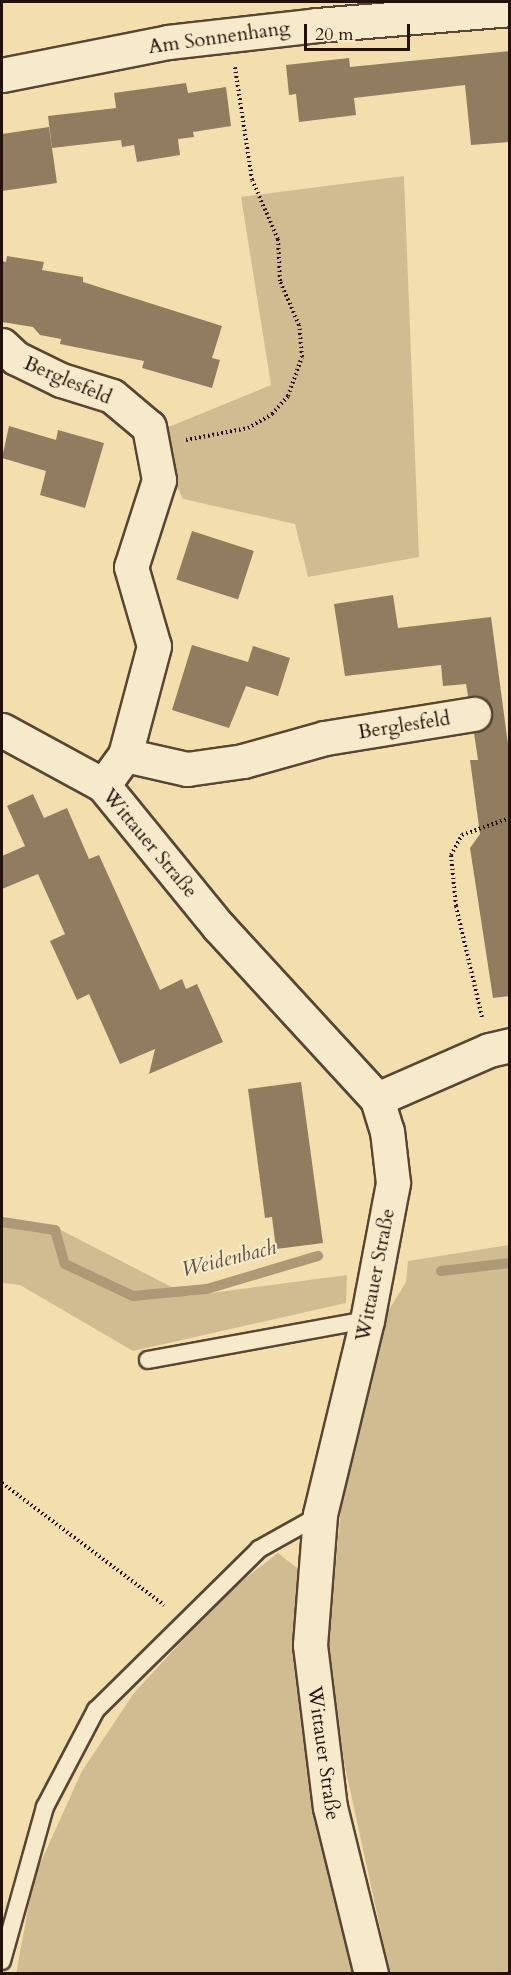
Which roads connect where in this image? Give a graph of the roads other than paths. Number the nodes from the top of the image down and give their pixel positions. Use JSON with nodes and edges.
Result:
{"nodes":[{"id":1,"x":510,"y":9,"type":"edge"},
{"id":2,"x":315,"y":13,"type":"edge"},
{"id":3,"x":2,"y":75,"type":"edge"},
{"id":4,"x":2,"y":345,"type":"edge"},
{"id":5,"x":474,"y":714,"type":"dead end"},
{"id":6,"x":2,"y":730,"type":"edge"},
{"id":7,"x":125,"y":755,"type":"junction"},
{"id":8,"x":103,"y":785,"type":"junction"},
{"id":9,"x":499,"y":1048,"type":"edge"},
{"id":10,"x":377,"y":1099,"type":"junction"},
{"id":11,"x":367,"y":1320,"type":"junction"},
{"id":12,"x":148,"y":1360,"type":"dead end"},
{"id":13,"x":320,"y":1515,"type":"junction"},
{"id":14,"x":2,"y":1961,"type":"edge"},
{"id":15,"x":371,"y":1974,"type":"edge"}],
"edges":[{"from":1,"to":2,"type":"street","name":"Am Sonnenhang"},
{"from":2,"to":3,"type":"street","name":"Am Sonnenhang"},
{"from":4,"to":7,"type":"street","name":"Berglesfeld"},
{"from":5,"to":7,"type":"street","name":"Berglesfeld"},
{"from":6,"to":8,"type":"street","name":"Wittauer Straße"},
{"from":7,"to":8,"type":"street","name":"Berglesfeld"},
{"from":8,"to":10,"type":"street","name":"Wittauer Straße"},
{"from":9,"to":10,"type":"street"},
{"from":10,"to":11,"type":"street","name":"Wittauer Straße"},
{"from":11,"to":12,"type":"lane"},
{"from":11,"to":13,"type":"street","name":"Wittauer Straße"},
{"from":13,"to":14,"type":"lane"},
{"from":13,"to":15,"type":"street","name":"Wittauer Straße"}]}
